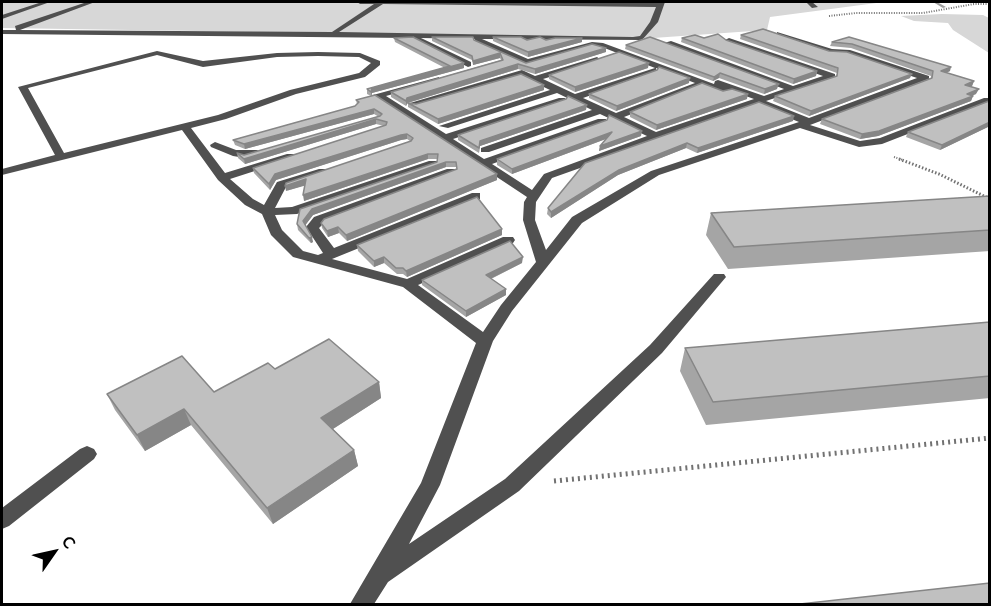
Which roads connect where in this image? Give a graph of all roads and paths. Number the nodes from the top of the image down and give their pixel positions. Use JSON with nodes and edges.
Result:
{"nodes":[{"id":1,"x":47,"y":2,"type":"edge"},
{"id":2,"x":92,"y":2,"type":"edge"},
{"id":3,"x":360,"y":2,"type":"edge"},
{"id":4,"x":382,"y":2,"type":"edge"},
{"id":5,"x":661,"y":3,"type":"edge"},
{"id":6,"x":990,"y":4,"type":"edge"},
{"id":7,"x":2,"y":17,"type":"edge"},
{"id":8,"x":823,"y":17,"type":"dead end"},
{"id":9,"x":33,"y":22,"type":"junction"},
{"id":10,"x":335,"y":31,"type":"junction"},
{"id":11,"x":4,"y":32,"type":"edge"},
{"id":12,"x":780,"y":34,"type":"edge"},
{"id":13,"x":410,"y":35,"type":"junction"},
{"id":14,"x":644,"y":35,"type":"junction"},
{"id":15,"x":470,"y":36,"type":"junction"},
{"id":16,"x":615,"y":39,"type":"junction"},
{"id":17,"x":729,"y":40,"type":"edge"},
{"id":18,"x":669,"y":43,"type":"edge"},
{"id":19,"x":635,"y":57,"type":"junction"},
{"id":20,"x":605,"y":66,"type":"edge"},
{"id":21,"x":470,"y":68,"type":"edge"},
{"id":22,"x":653,"y":70,"type":"edge"},
{"id":23,"x":674,"y":73,"type":"junction"},
{"id":24,"x":444,"y":77,"type":"edge"},
{"id":25,"x":565,"y":78,"type":"edge"},
{"id":26,"x":534,"y":79,"type":"junction"},
{"id":27,"x":523,"y":82,"type":"edge"},
{"id":28,"x":696,"y":86,"type":"edge"},
{"id":29,"x":792,"y":89,"type":"junction"},
{"id":30,"x":726,"y":92,"type":"edge"},
{"id":31,"x":560,"y":95,"type":"junction"},
{"id":32,"x":604,"y":97,"type":"edge"},
{"id":33,"x":574,"y":98,"type":"junction"},
{"id":34,"x":760,"y":100,"type":"junction"},
{"id":35,"x":987,"y":100,"type":"edge"},
{"id":36,"x":413,"y":105,"type":"edge"},
{"id":37,"x":410,"y":116,"type":"junction"},
{"id":38,"x":601,"y":116,"type":"junction"},
{"id":39,"x":615,"y":117,"type":"junction"},
{"id":40,"x":805,"y":124,"type":"junction"},
{"id":41,"x":184,"y":126,"type":"junction"},
{"id":42,"x":444,"y":126,"type":"edge"},
{"id":43,"x":656,"y":136,"type":"junction"},
{"id":44,"x":444,"y":138,"type":"junction"},
{"id":45,"x":238,"y":139,"type":"edge"},
{"id":46,"x":859,"y":144,"type":"junction"},
{"id":47,"x":215,"y":146,"type":"junction"},
{"id":48,"x":273,"y":149,"type":"edge"},
{"id":49,"x":201,"y":150,"type":"junction"},
{"id":50,"x":485,"y":150,"type":"dead end"},
{"id":51,"x":301,"y":153,"type":"edge"},
{"id":52,"x":61,"y":157,"type":"junction"},
{"id":53,"x":433,"y":163,"type":"edge"},
{"id":54,"x":483,"y":163,"type":"junction"},
{"id":55,"x":330,"y":169,"type":"edge"},
{"id":56,"x":451,"y":171,"type":"edge"},
{"id":57,"x":2,"y":172,"type":"edge"},
{"id":58,"x":222,"y":178,"type":"junction"},
{"id":59,"x":476,"y":196,"type":"edge"},
{"id":60,"x":534,"y":196,"type":"junction"},
{"id":61,"x":990,"y":199,"type":"edge"},
{"id":62,"x":267,"y":212,"type":"junction"},
{"id":63,"x":508,"y":240,"type":"edge"},
{"id":64,"x":331,"y":254,"type":"junction"},
{"id":65,"x":316,"y":260,"type":"junction"},
{"id":66,"x":543,"y":262,"type":"junction"},
{"id":67,"x":719,"y":277,"type":"dead end"},
{"id":68,"x":408,"y":284,"type":"junction"},
{"id":69,"x":485,"y":340,"type":"junction"},
{"id":70,"x":990,"y":438,"type":"edge"},
{"id":71,"x":87,"y":454,"type":"dead end"},
{"id":72,"x":512,"y":485,"type":"junction"},
{"id":73,"x":2,"y":520,"type":"edge"},
{"id":74,"x":380,"y":576,"type":"junction"},
{"id":75,"x":361,"y":604,"type":"edge"}],
"edges":[{"from":1,"to":7,"type":"street"},
{"from":2,"to":9,"type":"street"},
{"from":3,"to":4,"type":"street"},
{"from":4,"to":5,"type":"street"},
{"from":4,"to":10,"type":"street"},
{"from":5,"to":14,"type":"street"},
{"from":6,"to":8,"type":"path"},
{"from":9,"to":10,"type":"street"},
{"from":9,"to":11,"type":"street"},
{"from":10,"to":14,"type":"street"},
{"from":11,"to":13,"type":"street"},
{"from":12,"to":40,"type":"street"},
{"from":13,"to":15,"type":"street"},
{"from":13,"to":21,"type":"street"},
{"from":14,"to":16,"type":"street"},
{"from":15,"to":16,"type":"street"},
{"from":15,"to":19,"type":"street"},
{"from":16,"to":34,"type":"street"},
{"from":17,"to":29,"type":"street"},
{"from":18,"to":29,"type":"street"},
{"from":19,"to":23,"type":"street"},
{"from":19,"to":26,"type":"street"},
{"from":20,"to":25,"type":"street"},
{"from":22,"to":33,"type":"street"},
{"from":23,"to":30,"type":"street"},
{"from":23,"to":32,"type":"street"},
{"from":24,"to":37,"type":"street"},
{"from":26,"to":31,"type":"street"},
{"from":26,"to":36,"type":"street"},
{"from":27,"to":37,"type":"street"},
{"from":28,"to":39,"type":"street"},
{"from":29,"to":34,"type":"street"},
{"from":31,"to":33,"type":"street"},
{"from":31,"to":42,"type":"street"},
{"from":31,"to":44,"type":"street"},
{"from":33,"to":38,"type":"street"},
{"from":34,"to":40,"type":"street"},
{"from":34,"to":43,"type":"street"},
{"from":35,"to":46,"type":"street"},
{"from":37,"to":44,"type":"street"},
{"from":38,"to":39,"type":"street"},
{"from":38,"to":50,"type":"street"},
{"from":38,"to":54,"type":"street"},
{"from":39,"to":43,"type":"street"},
{"from":40,"to":46,"type":"street"},
{"from":40,"to":66,"type":"street"},
{"from":41,"to":49,"type":"street"},
{"from":41,"to":52,"type":"street"},
{"from":41,"to":52,"type":"street"},
{"from":43,"to":60,"type":"street"},
{"from":44,"to":54,"type":"street"},
{"from":45,"to":47,"type":"street"},
{"from":46,"to":61,"type":"path"},
{"from":47,"to":48,"type":"street"},
{"from":47,"to":49,"type":"street"},
{"from":49,"to":58,"type":"street"},
{"from":51,"to":58,"type":"street"},
{"from":52,"to":57,"type":"street"},
{"from":53,"to":62,"type":"street"},
{"from":54,"to":60,"type":"street"},
{"from":55,"to":62,"type":"street"},
{"from":56,"to":64,"type":"street"},
{"from":58,"to":62,"type":"street"},
{"from":59,"to":64,"type":"street"},
{"from":60,"to":66,"type":"street"},
{"from":62,"to":65,"type":"street"},
{"from":63,"to":68,"type":"street"},
{"from":64,"to":65,"type":"street"},
{"from":65,"to":68,"type":"street"},
{"from":66,"to":69,"type":"street"},
{"from":67,"to":72,"type":"street"},
{"from":68,"to":69,"type":"street"},
{"from":69,"to":74,"type":"street"},
{"from":70,"to":72,"type":"path"},
{"from":71,"to":73,"type":"street"},
{"from":72,"to":74,"type":"street"},
{"from":74,"to":75,"type":"street"}]}
